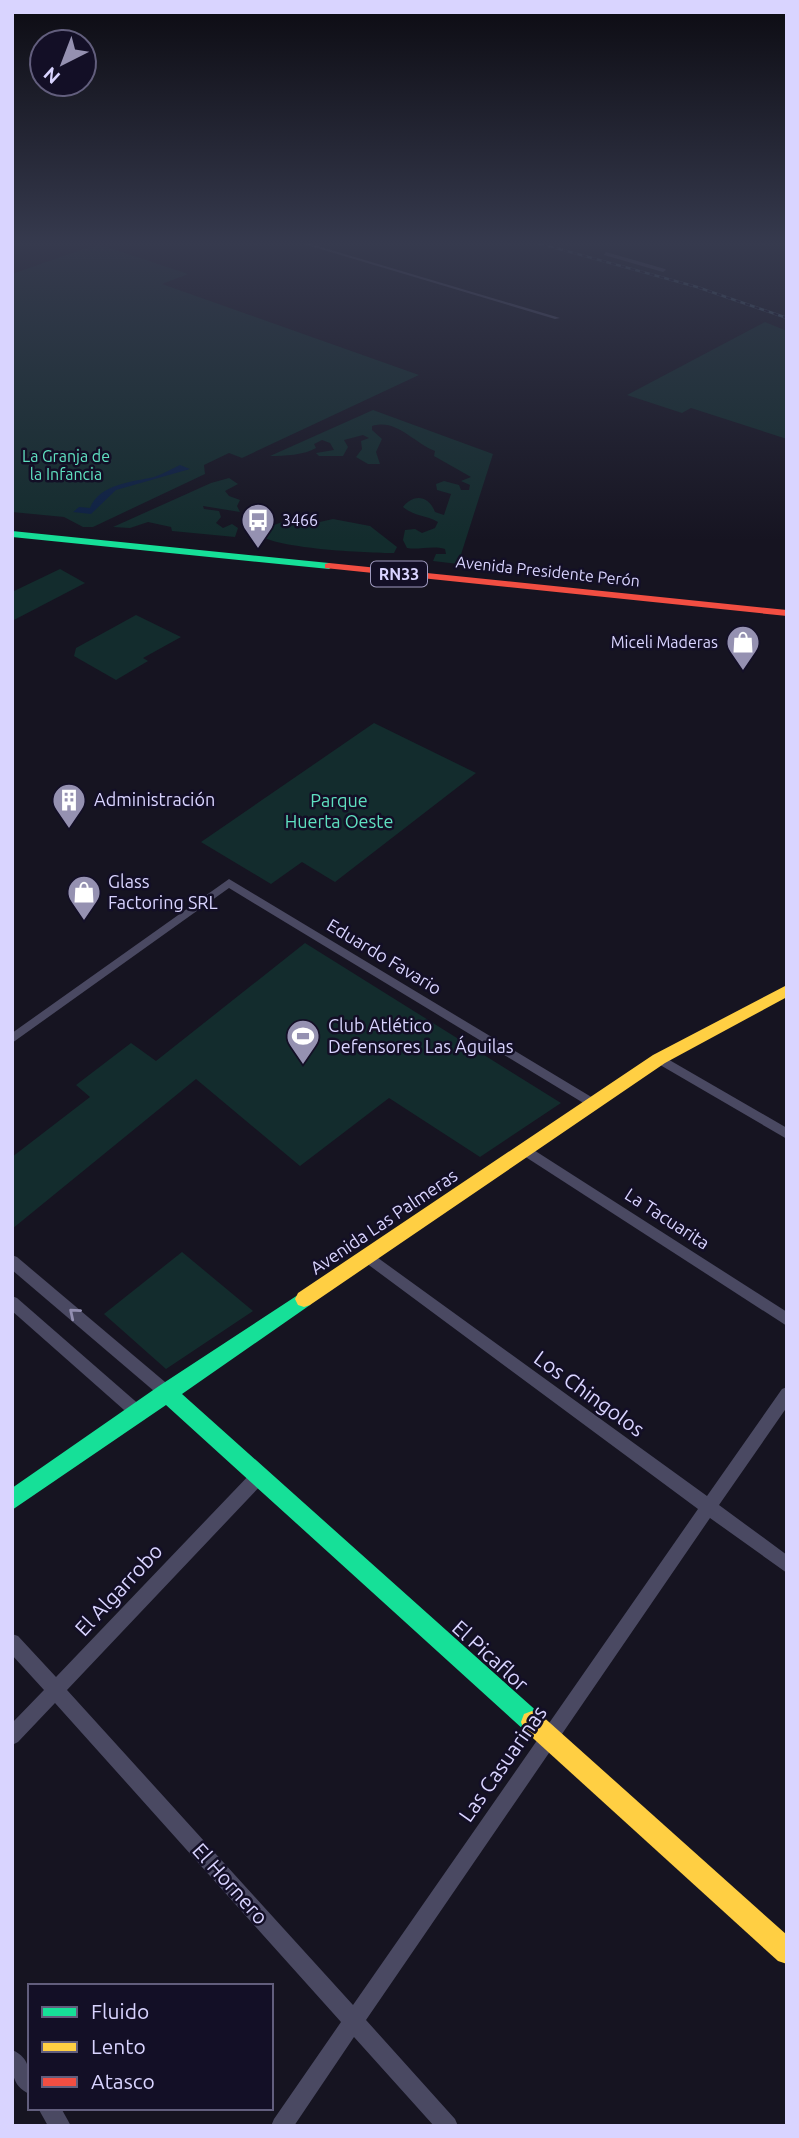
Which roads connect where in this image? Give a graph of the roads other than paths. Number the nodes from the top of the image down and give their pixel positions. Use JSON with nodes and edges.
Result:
{"nodes":[{"id":1,"x":12,"y":528,"type":"edge"},
{"id":2,"x":12,"y":534,"type":"edge"},
{"id":3,"x":787,"y":605,"type":"edge"},
{"id":4,"x":787,"y":613,"type":"edge"},
{"id":5,"x":787,"y":990,"type":"edge"},
{"id":6,"x":12,"y":1039,"type":"edge"},
{"id":7,"x":659,"y":1059,"type":"junction"},
{"id":8,"x":594,"y":1104,"type":"junction"},
{"id":9,"x":787,"y":1134,"type":"edge"},
{"id":10,"x":526,"y":1150,"type":"junction"},
{"id":11,"x":367,"y":1256,"type":"junction"},
{"id":12,"x":12,"y":1261,"type":"edge"},
{"id":13,"x":12,"y":1302,"type":"edge"},
{"id":14,"x":787,"y":1320,"type":"edge"},
{"id":15,"x":166,"y":1392,"type":"junction"},
{"id":16,"x":787,"y":1394,"type":"edge"},
{"id":17,"x":137,"y":1412,"type":"junction"},
{"id":18,"x":259,"y":1476,"type":"junction"},
{"id":19,"x":12,"y":1500,"type":"edge"},
{"id":20,"x":708,"y":1507,"type":"junction"},
{"id":21,"x":787,"y":1565,"type":"edge"},
{"id":22,"x":12,"y":1642,"type":"edge"},
{"id":23,"x":56,"y":1690,"type":"junction"},
{"id":24,"x":12,"y":1736,"type":"edge"},
{"id":25,"x":549,"y":1737,"type":"junction"},
{"id":26,"x":787,"y":1952,"type":"edge"},
{"id":27,"x":353,"y":2021,"type":"junction"},
{"id":28,"x":12,"y":2060,"type":"edge"},
{"id":29,"x":28,"y":2081,"type":"edge"},
{"id":30,"x":49,"y":2110,"type":"edge"},
{"id":31,"x":61,"y":2126,"type":"edge"},
{"id":32,"x":281,"y":2126,"type":"edge"},
{"id":33,"x":448,"y":2126,"type":"edge"}],
"edges":[{"from":1,"to":3,"type":"main road","name":"Avenida Presidente Perón","number":"RN33"},
{"from":2,"to":4,"type":"main road","name":"Avenida Presidente Perón","number":"RN33"},
{"from":5,"to":7,"type":"main road","name":"Avenida Las Palmeras"},
{"from":6,"to":8,"type":"street","name":"Eduardo Favario"},
{"from":7,"to":8,"type":"main road","name":"Avenida Las Palmeras"},
{"from":7,"to":9,"type":"street"},
{"from":8,"to":10,"type":"main road","name":"Avenida Las Palmeras"},
{"from":10,"to":11,"type":"main road","name":"Avenida Las Palmeras"},
{"from":10,"to":14,"type":"street","name":"La Tacuarita"},
{"from":11,"to":15,"type":"main road","name":"Avenida Las Palmeras"},
{"from":11,"to":20,"type":"street","name":"Los Chingolos"},
{"from":15,"to":12,"type":"street","one_way":true},
{"from":13,"to":17,"type":"street"},
{"from":15,"to":17,"type":"main road","name":"Avenida Las Palmeras"},
{"from":15,"to":18,"type":"main road","name":"El Picaflor"},
{"from":16,"to":20,"type":"street","name":"Las Casuarinas"},
{"from":17,"to":19,"type":"main road","name":"Avenida Las Palmeras"},
{"from":18,"to":23,"type":"street","name":"El Algarrobo"},
{"from":18,"to":25,"type":"main road","name":"El Picaflor"},
{"from":20,"to":21,"type":"street","name":"Los Chingolos"},
{"from":20,"to":25,"type":"street","name":"Las Casuarinas"},
{"from":22,"to":23,"type":"street","name":"El Hornero"},
{"from":23,"to":24,"type":"street","name":"El Algarrobo"},
{"from":23,"to":27,"type":"street","name":"El Hornero"},
{"from":25,"to":26,"type":"main road","name":"El Picaflor"},
{"from":25,"to":27,"type":"street","name":"Las Casuarinas"},
{"from":27,"to":32,"type":"street","name":"Las Casuarinas"},
{"from":27,"to":33,"type":"street","name":"El Hornero"},
{"from":28,"to":29,"type":"street"},
{"from":30,"to":31,"type":"street"}]}
